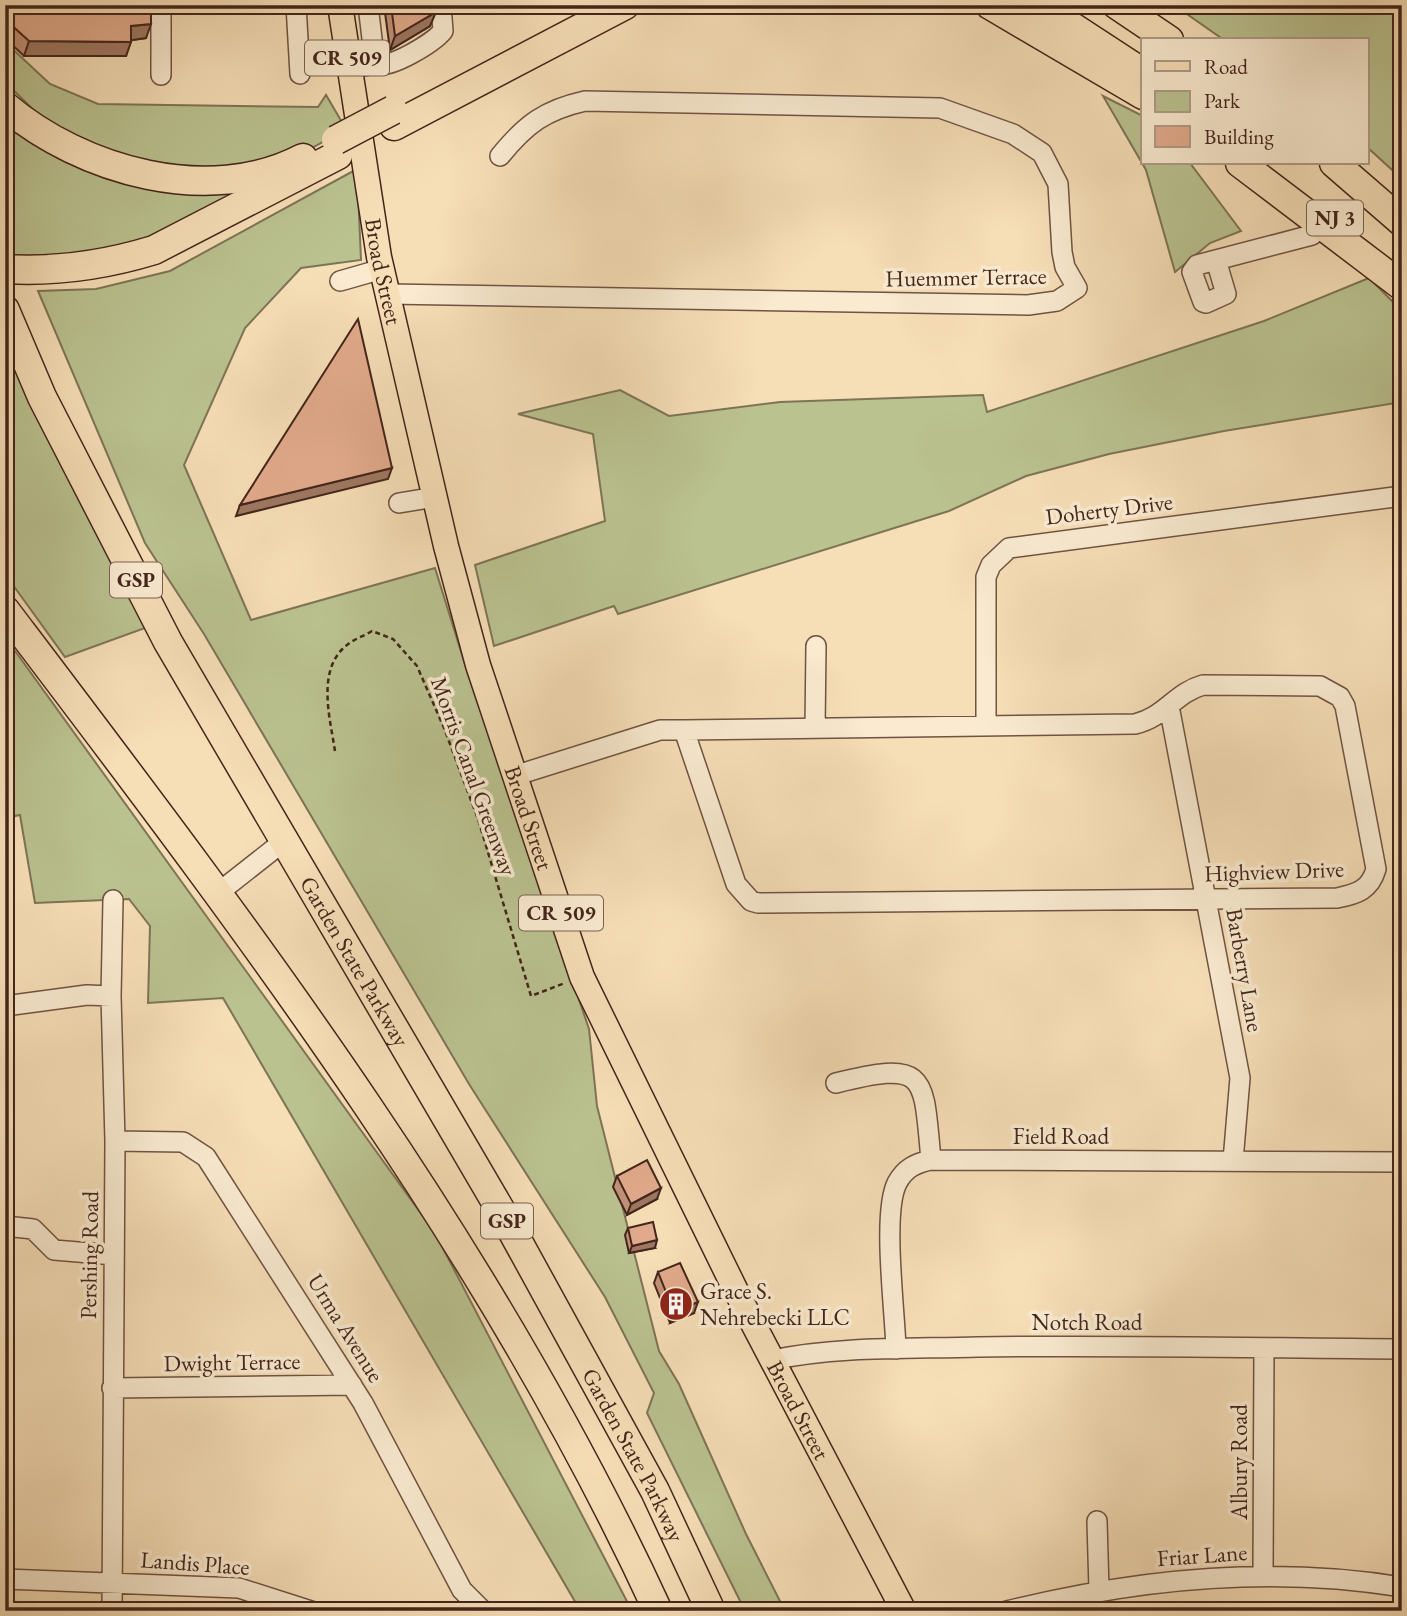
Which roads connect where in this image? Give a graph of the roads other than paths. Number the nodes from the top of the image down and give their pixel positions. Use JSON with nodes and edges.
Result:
{"nodes":[{"id":1,"x":161,"y":5,"type":"edge"},
{"id":2,"x":296,"y":5,"type":"edge"},
{"id":3,"x":340,"y":5,"type":"edge"},
{"id":4,"x":368,"y":5,"type":"edge"},
{"id":5,"x":441,"y":5,"type":"edge"},
{"id":6,"x":592,"y":5,"type":"edge"},
{"id":7,"x":625,"y":5,"type":"edge"},
{"id":8,"x":990,"y":5,"type":"edge"},
{"id":9,"x":1039,"y":5,"type":"edge"},
{"id":10,"x":1117,"y":5,"type":"edge"},
{"id":11,"x":1166,"y":38,"type":"edge"},
{"id":12,"x":375,"y":64,"type":"junction"},
{"id":13,"x":349,"y":68,"type":"junction"},
{"id":14,"x":1141,"y":72,"type":"edge"},
{"id":15,"x":300,"y":74,"type":"dead end"},
{"id":16,"x":161,"y":75,"type":"dead end"},
{"id":17,"x":1141,"y":94,"type":"edge"},
{"id":18,"x":5,"y":106,"type":"edge"},
{"id":19,"x":393,"y":118,"type":"junction"},
{"id":20,"x":337,"y":148,"type":"junction"},
{"id":21,"x":500,"y":156,"type":"dead end"},
{"id":22,"x":1241,"y":164,"type":"edge"},
{"id":23,"x":1268,"y":164,"type":"edge"},
{"id":24,"x":1335,"y":164,"type":"edge"},
{"id":25,"x":1402,"y":222,"type":"edge"},
{"id":26,"x":1323,"y":226,"type":"junction"},
{"id":27,"x":1216,"y":260,"type":"junction"},
{"id":28,"x":5,"y":269,"type":"edge"},
{"id":29,"x":382,"y":269,"type":"junction"},
{"id":30,"x":1402,"y":276,"type":"edge"},
{"id":31,"x":340,"y":281,"type":"dead end"},
{"id":32,"x":1402,"y":286,"type":"edge"},
{"id":33,"x":388,"y":294,"type":"junction"},
{"id":34,"x":5,"y":310,"type":"edge"},
{"id":35,"x":1402,"y":496,"type":"edge"},
{"id":36,"x":435,"y":497,"type":"junction"},
{"id":37,"x":399,"y":503,"type":"dead end"},
{"id":38,"x":5,"y":610,"type":"edge"},
{"id":39,"x":816,"y":646,"type":"dead end"},
{"id":40,"x":1169,"y":706,"type":"junction"},
{"id":41,"x":986,"y":726,"type":"junction"},
{"id":42,"x":814,"y":728,"type":"junction"},
{"id":43,"x":684,"y":730,"type":"junction"},
{"id":44,"x":514,"y":776,"type":"junction"},
{"id":45,"x":284,"y":841,"type":"junction"},
{"id":46,"x":218,"y":893,"type":"junction"},
{"id":47,"x":1207,"y":898,"type":"junction"},
{"id":48,"x":113,"y":900,"type":"dead end"},
{"id":49,"x":111,"y":996,"type":"junction"},
{"id":50,"x":5,"y":1006,"type":"edge"},
{"id":51,"x":836,"y":1083,"type":"dead end"},
{"id":52,"x":115,"y":1141,"type":"junction"},
{"id":53,"x":931,"y":1160,"type":"junction"},
{"id":54,"x":1233,"y":1161,"type":"junction"},
{"id":55,"x":1402,"y":1162,"type":"edge"},
{"id":56,"x":5,"y":1226,"type":"edge"},
{"id":57,"x":114,"y":1255,"type":"junction"},
{"id":58,"x":1264,"y":1348,"type":"junction"},
{"id":59,"x":896,"y":1349,"type":"junction"},
{"id":60,"x":1402,"y":1349,"type":"edge"},
{"id":61,"x":772,"y":1360,"type":"junction"},
{"id":62,"x":352,"y":1385,"type":"junction"},
{"id":63,"x":112,"y":1388,"type":"junction"},
{"id":64,"x":1097,"y":1521,"type":"dead end"},
{"id":65,"x":1263,"y":1575,"type":"junction"},
{"id":66,"x":5,"y":1579,"type":"edge"},
{"id":67,"x":113,"y":1581,"type":"junction"},
{"id":68,"x":1402,"y":1587,"type":"edge"},
{"id":69,"x":1099,"y":1590,"type":"junction"},
{"id":70,"x":112,"y":1611,"type":"edge"},
{"id":71,"x":311,"y":1611,"type":"edge"},
{"id":72,"x":482,"y":1611,"type":"edge"},
{"id":73,"x":657,"y":1611,"type":"edge"},
{"id":74,"x":711,"y":1611,"type":"edge"},
{"id":75,"x":904,"y":1611,"type":"edge"},
{"id":76,"x":1007,"y":1611,"type":"edge"}],
"edges":[{"from":1,"to":16,"type":"street"},
{"from":2,"to":15,"type":"street"},
{"from":3,"to":13,"type":"main road","name":"Broad Street","number":"CR 509"},
{"from":4,"to":12,"type":"street"},
{"from":5,"to":12,"type":"street"},
{"from":6,"to":19,"type":"highway"},
{"from":7,"to":19,"type":"highway"},
{"from":8,"to":17,"type":"highway"},
{"from":9,"to":14,"type":"highway"},
{"from":10,"to":11,"type":"highway"},
{"from":12,"to":13,"type":"street"},
{"from":13,"to":29,"type":"main road","name":"Broad Street","number":"CR 509"},
{"from":18,"to":20,"type":"highway"},
{"from":19,"to":20,"type":"highway"},
{"from":20,"to":28,"type":"highway"},
{"from":21,"to":33,"type":"street","name":"Huemmer Terrace"},
{"from":22,"to":26,"type":"highway"},
{"from":23,"to":30,"type":"highway","number":"NJ 3"},
{"from":24,"to":25,"type":"highway","number":"NJ 3"},
{"from":26,"to":27,"type":"street"},
{"from":26,"to":32,"type":"highway"},
{"from":27,"to":27,"type":"street"},
{"from":29,"to":31,"type":"street"},
{"from":29,"to":33,"type":"main road","name":"Broad Street","number":"CR 509"},
{"from":33,"to":36,"type":"main road","name":"Broad Street","number":"CR 509"},
{"from":34,"to":45,"type":"highway","name":"Garden State Parkway","number":"GSP"},
{"from":35,"to":41,"type":"street","name":"Doherty Drive"},
{"from":36,"to":37,"type":"street"},
{"from":36,"to":44,"type":"main road","name":"Broad Street","number":"CR 509"},
{"from":38,"to":46,"type":"highway","name":"Garden State Parkway","number":"GSP"},
{"from":39,"to":42,"type":"street"},
{"from":40,"to":41,"type":"street","name":"Highview Drive"},
{"from":40,"to":47,"type":"street","name":"Barberry Lane"},
{"from":40,"to":47,"type":"street","name":"Highview Drive"},
{"from":41,"to":42,"type":"street","name":"Highview Drive"},
{"from":42,"to":43,"type":"street","name":"Highview Drive"},
{"from":43,"to":44,"type":"street","name":"Highview Drive"},
{"from":43,"to":47,"type":"street","name":"Highview Drive"},
{"from":44,"to":61,"type":"main road","name":"Broad Street","number":"CR 509"},
{"from":45,"to":46,"type":"street"},
{"from":45,"to":74,"type":"highway","name":"Garden State Parkway","number":"GSP"},
{"from":46,"to":73,"type":"highway","name":"Garden State Parkway","number":"GSP"},
{"from":47,"to":54,"type":"street","name":"Barberry Lane"},
{"from":48,"to":49,"type":"street","name":"Pershing Road"},
{"from":49,"to":50,"type":"street"},
{"from":49,"to":52,"type":"street","name":"Pershing Road"},
{"from":51,"to":53,"type":"street"},
{"from":52,"to":57,"type":"street","name":"Pershing Road"},
{"from":52,"to":62,"type":"street","name":"Urma Avenue"},
{"from":53,"to":54,"type":"street","name":"Field Road"},
{"from":53,"to":59,"type":"street"},
{"from":54,"to":55,"type":"street","name":"Field Road"},
{"from":56,"to":57,"type":"street"},
{"from":57,"to":63,"type":"street","name":"Pershing Road"},
{"from":58,"to":59,"type":"street","name":"Notch Road"},
{"from":58,"to":60,"type":"street","name":"Notch Road"},
{"from":58,"to":65,"type":"street","name":"Albury Road"},
{"from":59,"to":61,"type":"street","name":"Notch Road"},
{"from":61,"to":75,"type":"main road","name":"Broad Street","number":"CR 509"},
{"from":62,"to":63,"type":"street","name":"Dwight Terrace"},
{"from":62,"to":72,"type":"street","name":"Urma Avenue"},
{"from":63,"to":67,"type":"street","name":"Pershing Road"},
{"from":64,"to":69,"type":"street"},
{"from":65,"to":68,"type":"street","name":"Friar Lane"},
{"from":65,"to":69,"type":"street","name":"Friar Lane"},
{"from":66,"to":67,"type":"street","name":"Landis Place"},
{"from":67,"to":70,"type":"street","name":"Pershing Road"},
{"from":67,"to":71,"type":"street","name":"Landis Place"},
{"from":69,"to":76,"type":"street","name":"Friar Lane"}]}
